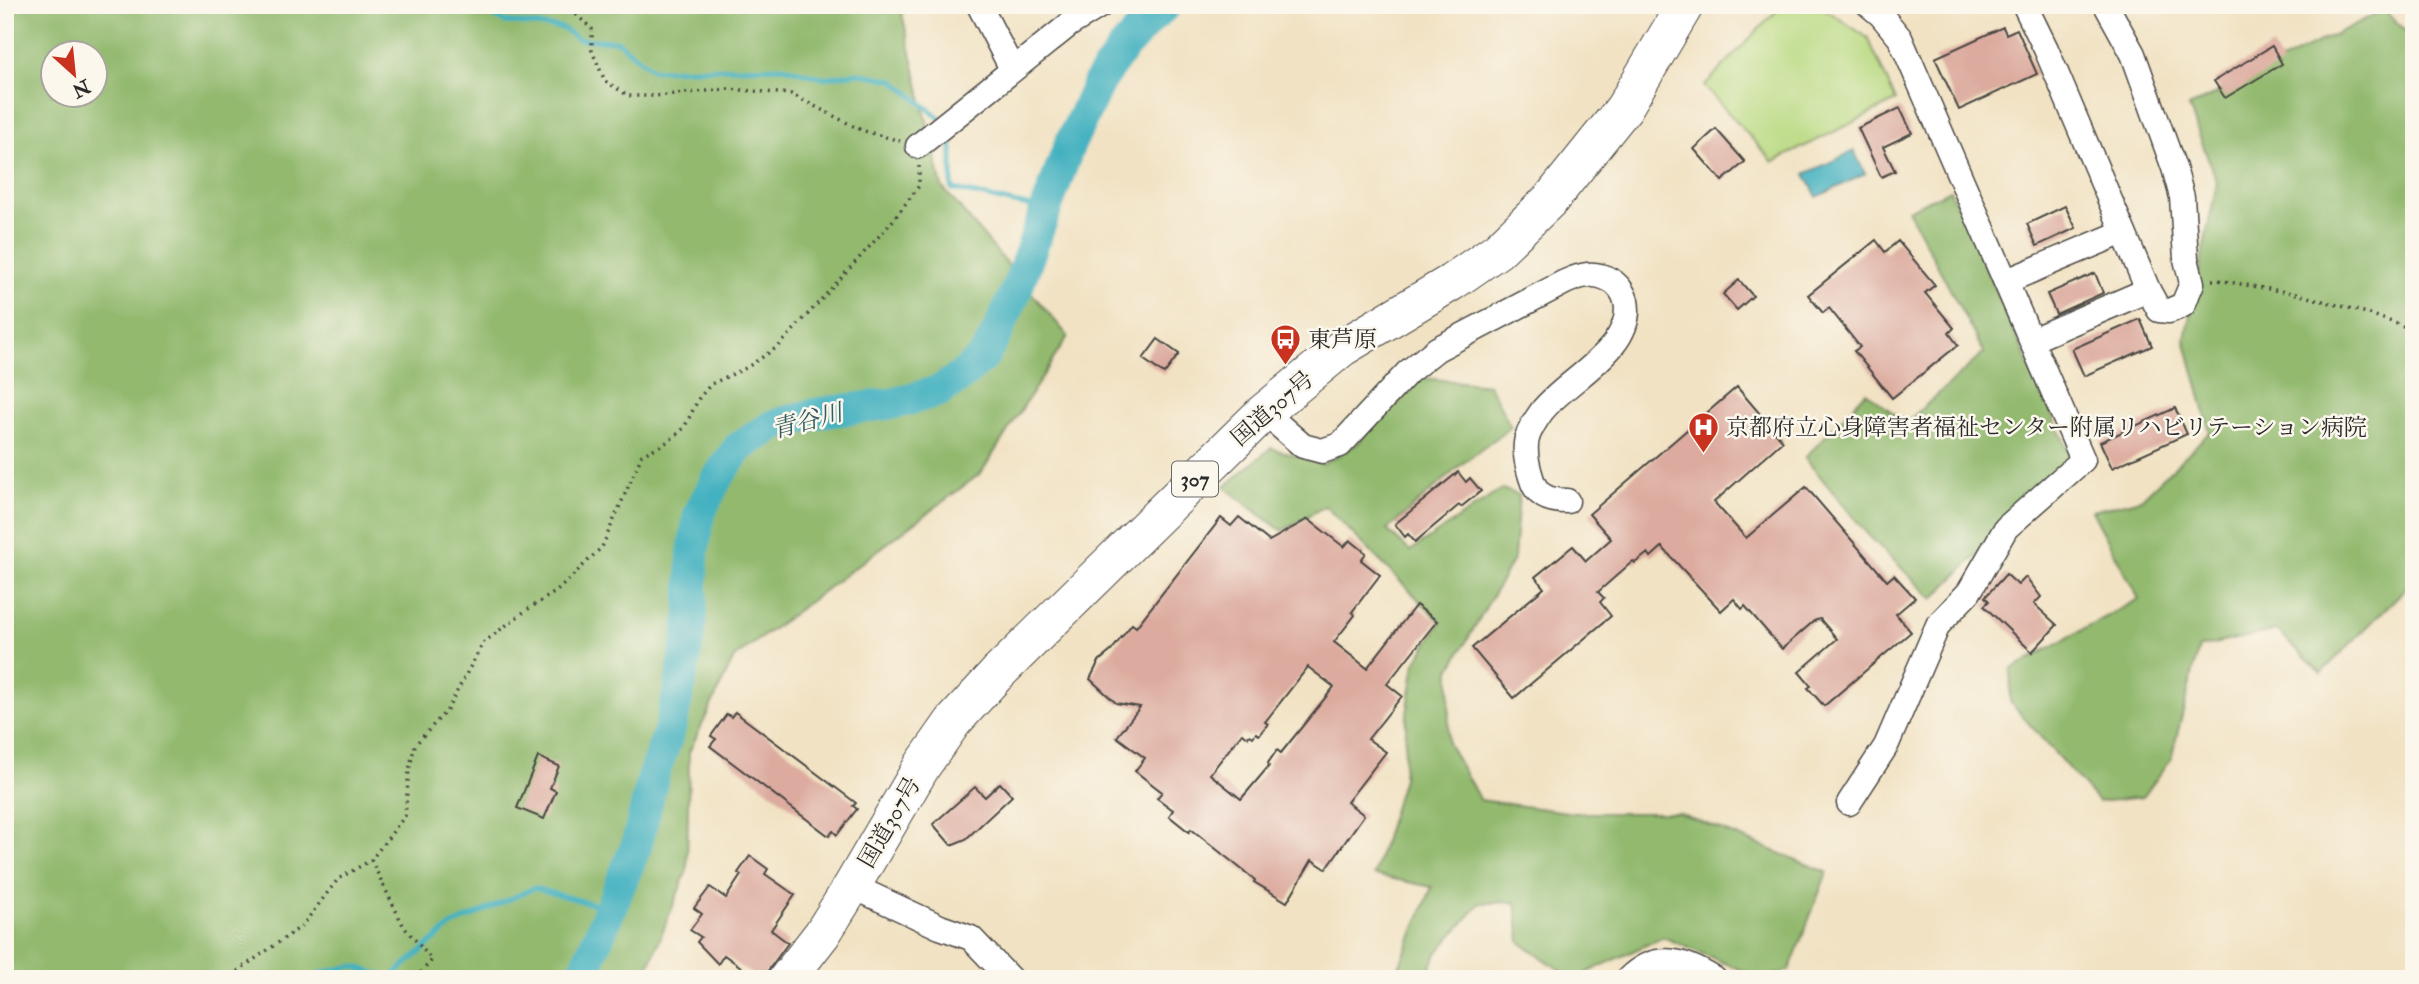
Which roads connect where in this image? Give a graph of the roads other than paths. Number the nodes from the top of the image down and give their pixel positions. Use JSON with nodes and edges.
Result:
{"nodes":[{"id":1,"x":979,"y":5,"type":"edge"},
{"id":2,"x":1101,"y":5,"type":"edge"},
{"id":3,"x":1685,"y":5,"type":"edge"},
{"id":4,"x":1870,"y":5,"type":"edge"},
{"id":5,"x":2031,"y":5,"type":"edge"},
{"id":6,"x":2106,"y":5,"type":"edge"},
{"id":7,"x":1012,"y":69,"type":"junction"},
{"id":8,"x":918,"y":146,"type":"road end"},
{"id":9,"x":2123,"y":232,"type":"junction"},
{"id":10,"x":2007,"y":281,"type":"junction"},
{"id":11,"x":2148,"y":289,"type":"junction"},
{"id":12,"x":2032,"y":340,"type":"junction"},
{"id":13,"x":1264,"y":412,"type":"junction"},
{"id":14,"x":1567,"y":501,"type":"dead end"},
{"id":15,"x":1849,"y":803,"type":"dead end"},
{"id":16,"x":852,"y":887,"type":"junction"},
{"id":17,"x":787,"y":979,"type":"edge"},
{"id":18,"x":1010,"y":979,"type":"edge"},
{"id":19,"x":1628,"y":979,"type":"edge"},
{"id":20,"x":1714,"y":979,"type":"edge"}],
"edges":[{"from":1,"to":7,"type":"street"},
{"from":2,"to":7,"type":"street"},
{"from":3,"to":13,"type":"highway","name":"国道307号","number":"307"},
{"from":4,"to":10,"type":"street"},
{"from":5,"to":9,"type":"street"},
{"from":6,"to":11,"type":"street"},
{"from":7,"to":8,"type":"street"},
{"from":9,"to":10,"type":"street"},
{"from":9,"to":11,"type":"street"},
{"from":10,"to":12,"type":"street"},
{"from":11,"to":12,"type":"street"},
{"from":12,"to":15,"type":"street"},
{"from":13,"to":14,"type":"street"},
{"from":13,"to":16,"type":"highway","name":"国道307号","number":"307"},
{"from":16,"to":17,"type":"highway","name":"国道307号","number":"307"},
{"from":16,"to":18,"type":"street"},
{"from":19,"to":20,"type":"street"}]}
